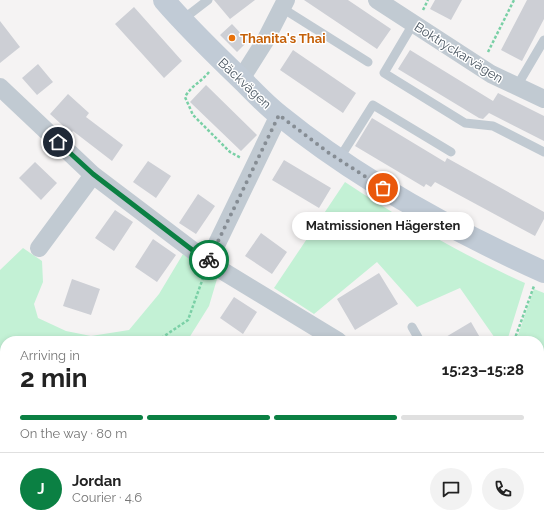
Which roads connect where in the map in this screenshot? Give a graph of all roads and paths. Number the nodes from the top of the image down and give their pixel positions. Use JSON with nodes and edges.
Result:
{"nodes":[{"id":1,"x":164,"y":0,"type":"edge"},
{"id":2,"x":208,"y":0,"type":"edge"},
{"id":3,"x":377,"y":0,"type":"edge"},
{"id":4,"x":514,"y":0,"type":"edge"},
{"id":5,"x":284,"y":4,"type":"edge"},
{"id":6,"x":182,"y":20,"type":"junction"},
{"id":7,"x":413,"y":24,"type":"junction"},
{"id":8,"x":544,"y":40,"type":"edge"},
{"id":9,"x":485,"y":57,"type":"dead end"},
{"id":10,"x":220,"y":59,"type":"junction"},
{"id":11,"x":368,"y":62,"type":"dead end"},
{"id":12,"x":241,"y":79,"type":"junction"},
{"id":13,"x":517,"y":86,"type":"junction"},
{"id":14,"x":0,"y":87,"type":"edge"},
{"id":15,"x":544,"y":99,"type":"edge"},
{"id":16,"x":279,"y":115,"type":"junction"},
{"id":17,"x":451,"y":152,"type":"dead end"},
{"id":18,"x":544,"y":152,"type":"edge"},
{"id":19,"x":339,"y":159,"type":"junction"},
{"id":20,"x":254,"y":166,"type":"junction"},
{"id":21,"x":93,"y":174,"type":"junction"},
{"id":22,"x":39,"y":248,"type":"dead end"},
{"id":23,"x":208,"y":262,"type":"junction"},
{"id":24,"x":542,"y":268,"type":"edge"},
{"id":25,"x":412,"y":327,"type":"dead end"},
{"id":26,"x":164,"y":336,"type":"edge"},
{"id":27,"x":330,"y":336,"type":"edge"},
{"id":28,"x":417,"y":336,"type":"edge"},
{"id":29,"x":516,"y":336,"type":"edge"}],
"edges":[{"from":1,"to":6,"type":"street","name":"Bäckvägen"},
{"from":2,"to":6,"type":"lane"},
{"from":3,"to":7,"type":"street","name":"Boktryckarvägen"},
{"from":4,"to":9,"type":"path"},
{"from":5,"to":11,"type":"lane"},
{"from":5,"to":12,"type":"street"},
{"from":6,"to":10,"type":"street","name":"Bäckvägen"},
{"from":7,"to":13,"type":"street","name":"Boktryckarvägen"},
{"from":7,"to":18,"type":"lane"},
{"from":8,"to":13,"type":"lane"},
{"from":10,"to":12,"type":"street","name":"Bäckvägen"},
{"from":10,"to":20,"type":"path"},
{"from":12,"to":16,"type":"street","name":"Bäckvägen"},
{"from":13,"to":15,"type":"street","name":"Boktryckarvägen"},
{"from":14,"to":21,"type":"street"},
{"from":16,"to":19,"type":"street","name":"Bäckvägen"},
{"from":16,"to":20,"type":"street"},
{"from":17,"to":19,"type":"lane"},
{"from":19,"to":24,"type":"street","name":"Bäckvägen"},
{"from":20,"to":23,"type":"street"},
{"from":21,"to":22,"type":"street"},
{"from":21,"to":23,"type":"street"},
{"from":23,"to":26,"type":"path"},
{"from":23,"to":27,"type":"street"},
{"from":24,"to":29,"type":"path"},
{"from":25,"to":28,"type":"lane"}]}
